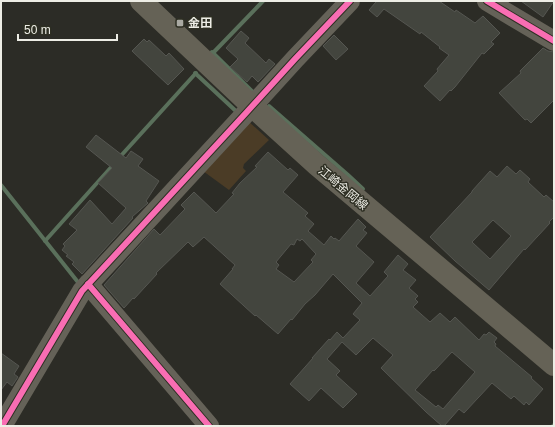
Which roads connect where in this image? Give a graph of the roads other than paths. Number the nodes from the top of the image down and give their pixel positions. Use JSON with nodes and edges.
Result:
{"nodes":[{"id":1,"x":141,"y":1,"type":"edge"},
{"id":2,"x":350,"y":1,"type":"edge"},
{"id":3,"x":487,"y":1,"type":"edge"},
{"id":4,"x":554,"y":41,"type":"edge"},
{"id":5,"x":257,"y":101,"type":"junction"},
{"id":6,"x":85,"y":288,"type":"junction"},
{"id":7,"x":554,"y":365,"type":"edge"},
{"id":8,"x":2,"y":426,"type":"edge"},
{"id":9,"x":209,"y":426,"type":"edge"}],
"edges":[{"from":1,"to":5,"type":"main road","name":"江崎金岡線"},
{"from":2,"to":5,"type":"street"},
{"from":3,"to":4,"type":"street"},
{"from":5,"to":6,"type":"street"},
{"from":5,"to":7,"type":"main road","name":"江崎金岡線"},
{"from":6,"to":8,"type":"street"},
{"from":6,"to":9,"type":"street"}]}
